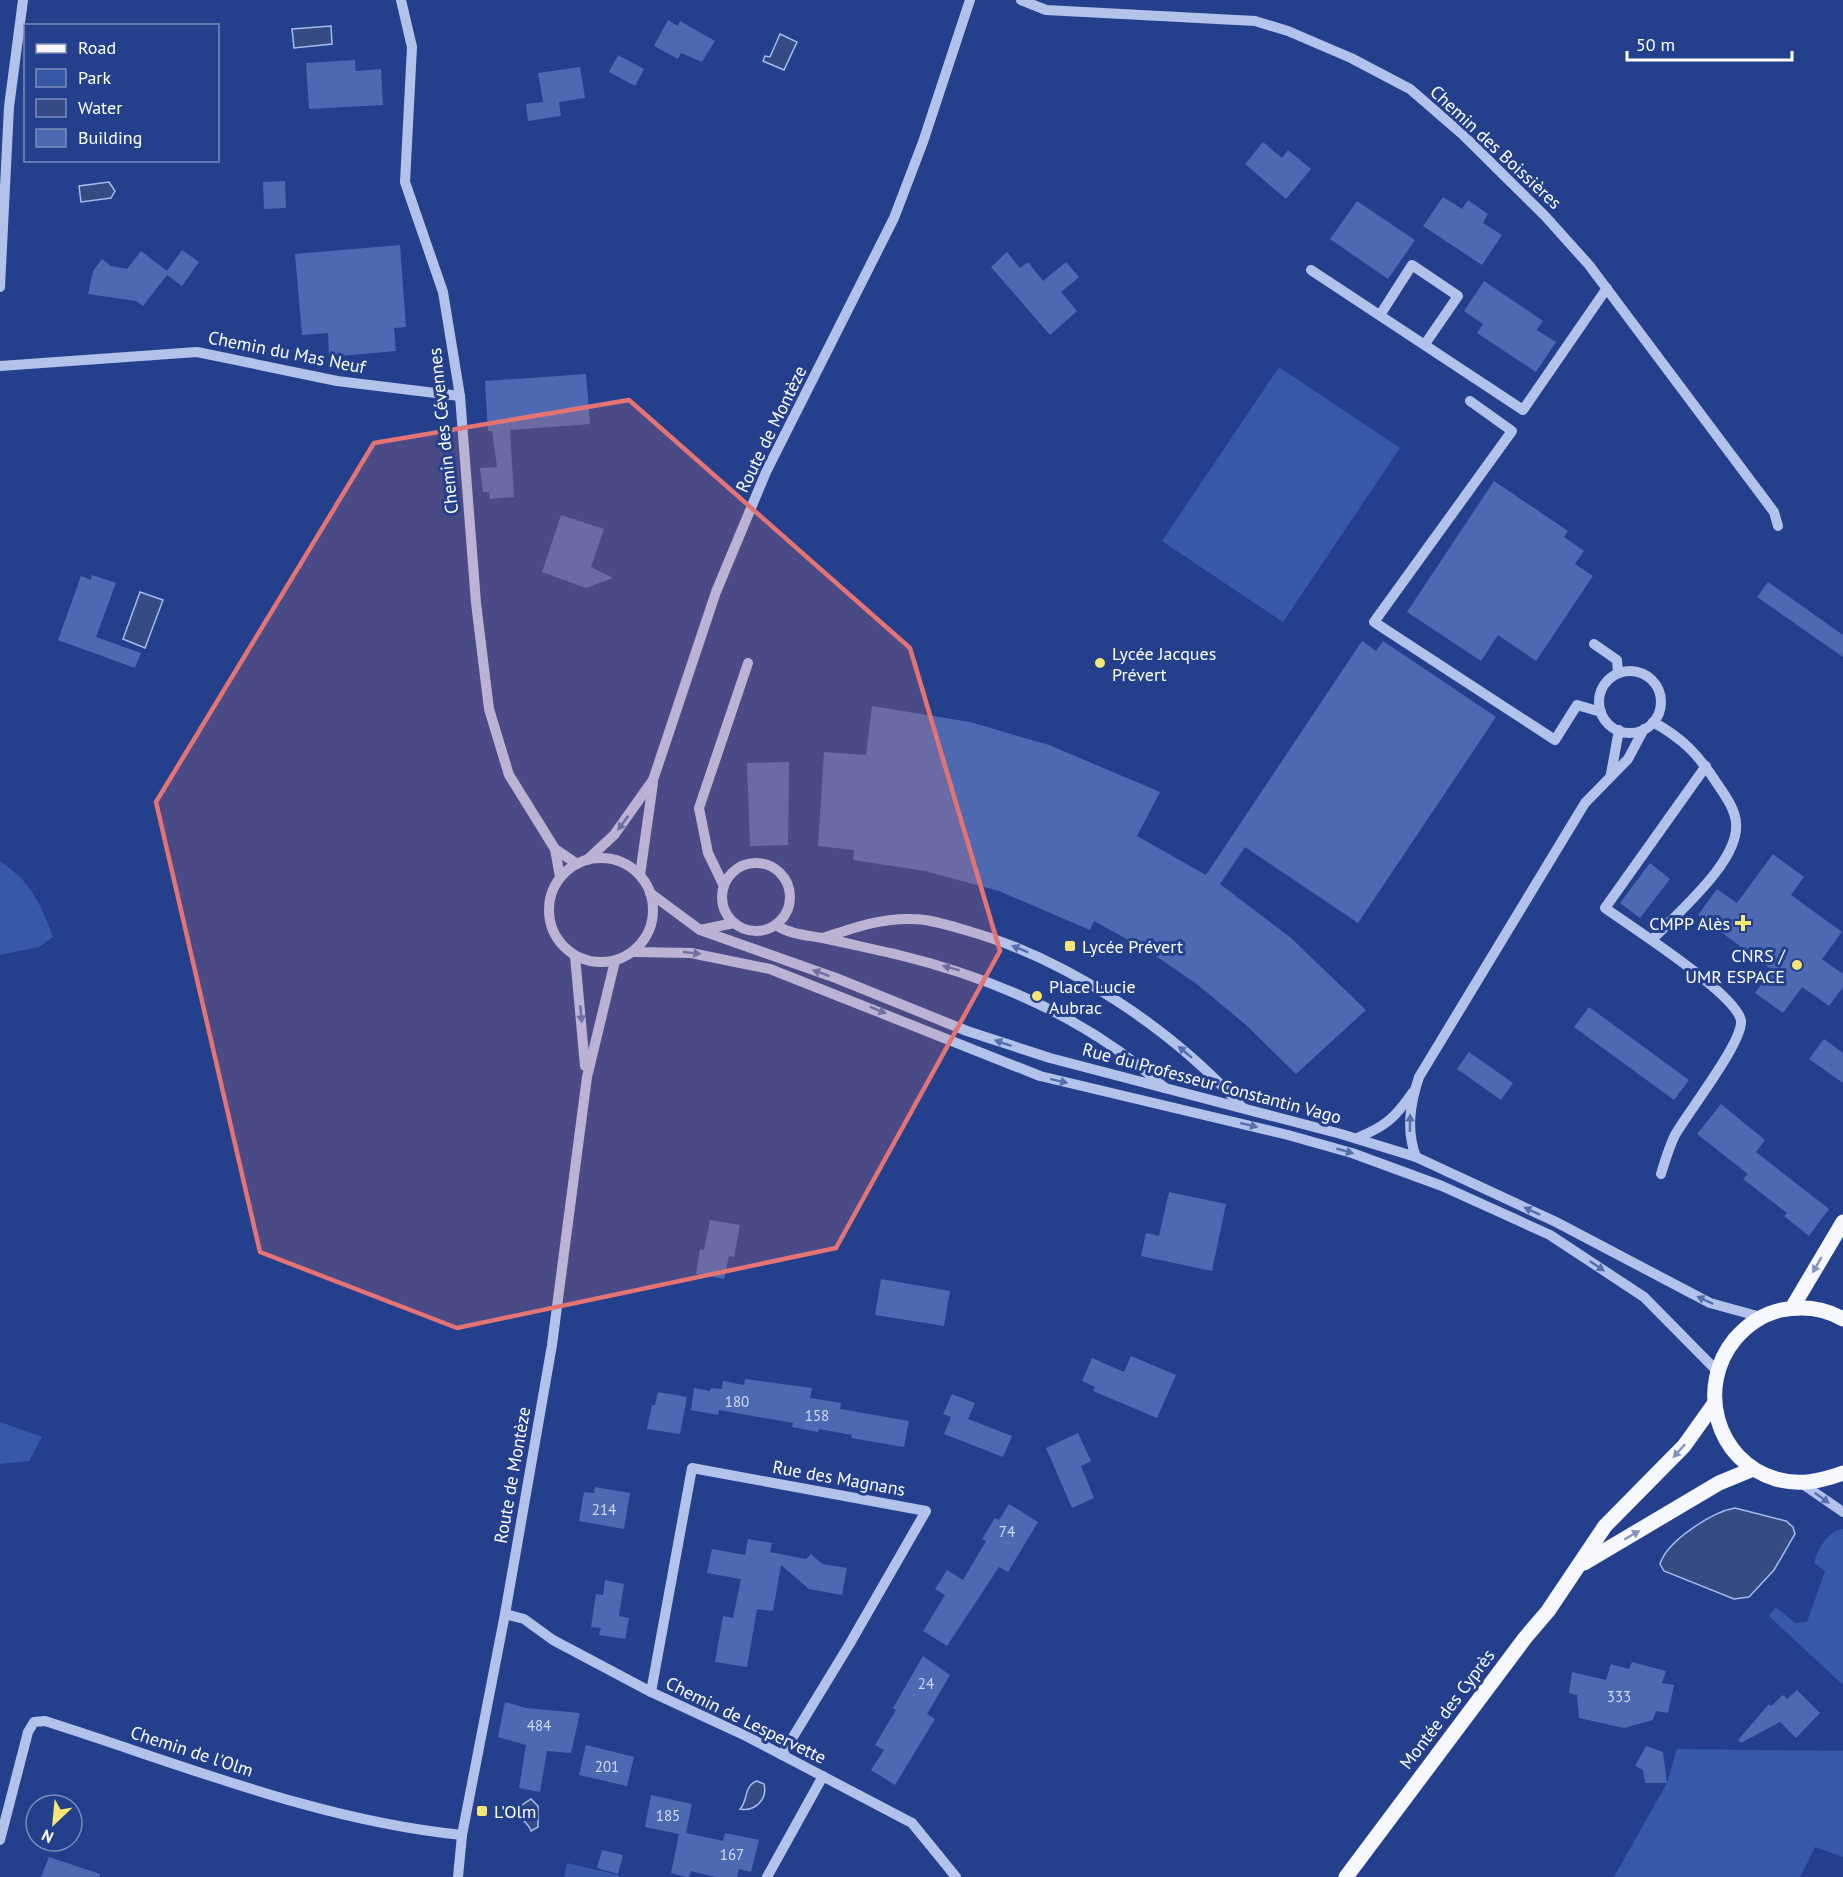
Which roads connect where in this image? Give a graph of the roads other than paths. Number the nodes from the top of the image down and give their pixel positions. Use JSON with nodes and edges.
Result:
{"nodes":[{"id":1,"x":23,"y":0,"type":"edge"},
{"id":2,"x":401,"y":0,"type":"edge"},
{"id":3,"x":970,"y":0,"type":"edge"},
{"id":4,"x":1021,"y":0,"type":"edge"},
{"id":5,"x":1311,"y":270,"type":"dead end"},
{"id":6,"x":0,"y":287,"type":"edge"},
{"id":7,"x":1607,"y":288,"type":"junction"},
{"id":8,"x":1380,"y":315,"type":"junction"},
{"id":9,"x":1425,"y":344,"type":"junction"},
{"id":10,"x":0,"y":366,"type":"edge"},
{"id":11,"x":460,"y":396,"type":"junction"},
{"id":12,"x":1470,"y":401,"type":"dead end"},
{"id":13,"x":1778,"y":526,"type":"dead end"},
{"id":14,"x":1594,"y":644,"type":"dead end"},
{"id":15,"x":748,"y":663,"type":"dead end"},
{"id":16,"x":1618,"y":673,"type":"junction"},
{"id":17,"x":1601,"y":712,"type":"junction"},
{"id":18,"x":1649,"y":726,"type":"junction"},
{"id":19,"x":1619,"y":730,"type":"junction"},
{"id":20,"x":1706,"y":765,"type":"junction"},
{"id":21,"x":1611,"y":775,"type":"junction"},
{"id":22,"x":653,"y":780,"type":"junction"},
{"id":23,"x":555,"y":849,"type":"junction"},
{"id":24,"x":582,"y":862,"type":"junction"},
{"id":25,"x":640,"y":875,"type":"junction"},
{"id":26,"x":560,"y":877,"type":"junction"},
{"id":27,"x":724,"y":886,"type":"junction"},
{"id":28,"x":650,"y":893,"type":"junction"},
{"id":29,"x":734,"y":923,"type":"junction"},
{"id":30,"x":776,"y":925,"type":"junction"},
{"id":31,"x":700,"y":930,"type":"junction"},
{"id":32,"x":824,"y":938,"type":"junction"},
{"id":33,"x":1652,"y":940,"type":"junction"},
{"id":34,"x":634,"y":952,"type":"junction"},
{"id":35,"x":575,"y":956,"type":"junction"},
{"id":36,"x":615,"y":961,"type":"junction"},
{"id":37,"x":586,"y":1077,"type":"junction"},
{"id":38,"x":1165,"y":1089,"type":"junction"},
{"id":39,"x":1415,"y":1089,"type":"junction"},
{"id":40,"x":1242,"y":1108,"type":"junction"},
{"id":41,"x":1357,"y":1138,"type":"junction"},
{"id":42,"x":1416,"y":1157,"type":"junction"},
{"id":43,"x":1661,"y":1174,"type":"dead end"},
{"id":44,"x":1843,"y":1222,"type":"edge"},
{"id":45,"x":1792,"y":1308,"type":"junction"},
{"id":46,"x":1761,"y":1317,"type":"junction"},
{"id":47,"x":1843,"y":1319,"type":"edge"},
{"id":48,"x":1717,"y":1371,"type":"junction"},
{"id":49,"x":1714,"y":1404,"type":"junction"},
{"id":50,"x":1753,"y":1468,"type":"junction"},
{"id":51,"x":1843,"y":1473,"type":"edge"},
{"id":52,"x":1801,"y":1483,"type":"junction"},
{"id":53,"x":1843,"y":1512,"type":"edge"},
{"id":54,"x":1581,"y":1565,"type":"junction"},
{"id":55,"x":505,"y":1614,"type":"junction"},
{"id":56,"x":651,"y":1692,"type":"junction"},
{"id":57,"x":782,"y":1755,"type":"junction"},
{"id":58,"x":823,"y":1776,"type":"junction"},
{"id":59,"x":462,"y":1835,"type":"junction"},
{"id":60,"x":0,"y":1840,"type":"edge"},
{"id":61,"x":458,"y":1877,"type":"edge"},
{"id":62,"x":767,"y":1877,"type":"edge"},
{"id":63,"x":956,"y":1877,"type":"edge"},
{"id":64,"x":1346,"y":1877,"type":"edge"}],
"edges":[{"from":1,"to":6,"type":"street"},
{"from":2,"to":11,"type":"street","name":"Chemin des Cévennes"},
{"from":3,"to":22,"type":"street","name":"Route de Montèze"},
{"from":4,"to":7,"type":"street","name":"Chemin des Boissières"},
{"from":5,"to":8,"type":"street"},
{"from":7,"to":9,"type":"street"},
{"from":7,"to":13,"type":"street","name":"Chemin des Boissières"},
{"from":8,"to":9,"type":"street"},
{"from":8,"to":9,"type":"street"},
{"from":10,"to":11,"type":"street","name":"Chemin du Mas Neuf"},
{"from":11,"to":23,"type":"street","name":"Chemin des Cévennes"},
{"from":12,"to":17,"type":"street"},
{"from":14,"to":16,"type":"street"},
{"from":15,"to":27,"type":"street"},
{"from":16,"to":17,"type":"street"},
{"from":16,"to":18,"type":"street"},
{"from":17,"to":19,"type":"street"},
{"from":18,"to":19,"type":"street"},
{"from":18,"to":20,"type":"street"},
{"from":18,"to":21,"type":"street"},
{"from":19,"to":21,"type":"street"},
{"from":20,"to":33,"type":"street"},
{"from":20,"to":33,"type":"street"},
{"from":21,"to":39,"type":"street"},
{"from":22,"to":24,"type":"street","name":"Route de Montèze","one_way":true},
{"from":22,"to":25,"type":"street"},
{"from":23,"to":24,"type":"street","name":"Chemin des Cévennes"},
{"from":23,"to":26,"type":"street","name":"Chemin des Cévennes"},
{"from":24,"to":25,"type":"street"},
{"from":24,"to":26,"type":"street"},
{"from":25,"to":28,"type":"street"},
{"from":26,"to":35,"type":"street"},
{"from":27,"to":29,"type":"street"},
{"from":27,"to":30,"type":"street"},
{"from":28,"to":31,"type":"street","name":"Rue du Professeur Constantin Vago"},
{"from":28,"to":34,"type":"street"},
{"from":29,"to":30,"type":"street"},
{"from":29,"to":31,"type":"street"},
{"from":30,"to":32,"type":"street"},
{"from":38,"to":31,"type":"street","name":"Rue du Professeur Constantin Vago","one_way":true},
{"from":38,"to":32,"type":"street","one_way":true},
{"from":40,"to":32,"type":"street","one_way":true},
{"from":33,"to":43,"type":"street"},
{"from":34,"to":36,"type":"street"},
{"from":34,"to":48,"type":"street","name":"Rue du Professeur Constantin Vago","one_way":true},
{"from":35,"to":36,"type":"street"},
{"from":35,"to":37,"type":"street","name":"Route de Montèze","one_way":true},
{"from":36,"to":37,"type":"street","name":"Route de Montèze"},
{"from":37,"to":55,"type":"street","name":"Route de Montèze"},
{"from":38,"to":40,"type":"street","name":"Rue du Professeur Constantin Vago"},
{"from":39,"to":41,"type":"street"},
{"from":42,"to":39,"type":"street","one_way":true},
{"from":40,"to":41,"type":"street","name":"Rue du Professeur Constantin Vago"},
{"from":41,"to":42,"type":"street","name":"Rue du Professeur Constantin Vago"},
{"from":46,"to":42,"type":"street","name":"Rue du Professeur Constantin Vago","one_way":true},
{"from":44,"to":45,"type":"main road","one_way":true},
{"from":45,"to":46,"type":"main road"},
{"from":45,"to":47,"type":"main road"},
{"from":46,"to":48,"type":"main road"},
{"from":48,"to":49,"type":"main road"},
{"from":49,"to":50,"type":"main road"},
{"from":49,"to":54,"type":"main road","name":"Montée des Cyprès","one_way":true},
{"from":50,"to":52,"type":"main road"},
{"from":54,"to":50,"type":"main road","name":"Montée des Cyprès","one_way":true},
{"from":51,"to":52,"type":"main road"},
{"from":52,"to":53,"type":"street","one_way":true},
{"from":54,"to":64,"type":"main road","name":"Montée des Cyprès"},
{"from":55,"to":56,"type":"street","name":"Chemin de Lespervette"},
{"from":55,"to":59,"type":"street","name":"Route de Montèze"},
{"from":56,"to":57,"type":"street","name":"Chemin de Lespervette"},
{"from":56,"to":57,"type":"street","name":"Rue des Magnans"},
{"from":57,"to":58,"type":"street","name":"Chemin de Lespervette"},
{"from":58,"to":62,"type":"street"},
{"from":58,"to":63,"type":"street","name":"Chemin de Lespervette"},
{"from":59,"to":60,"type":"street","name":"Chemin de l'Olm"},
{"from":59,"to":61,"type":"street","name":"Route de Montèze"}]}
